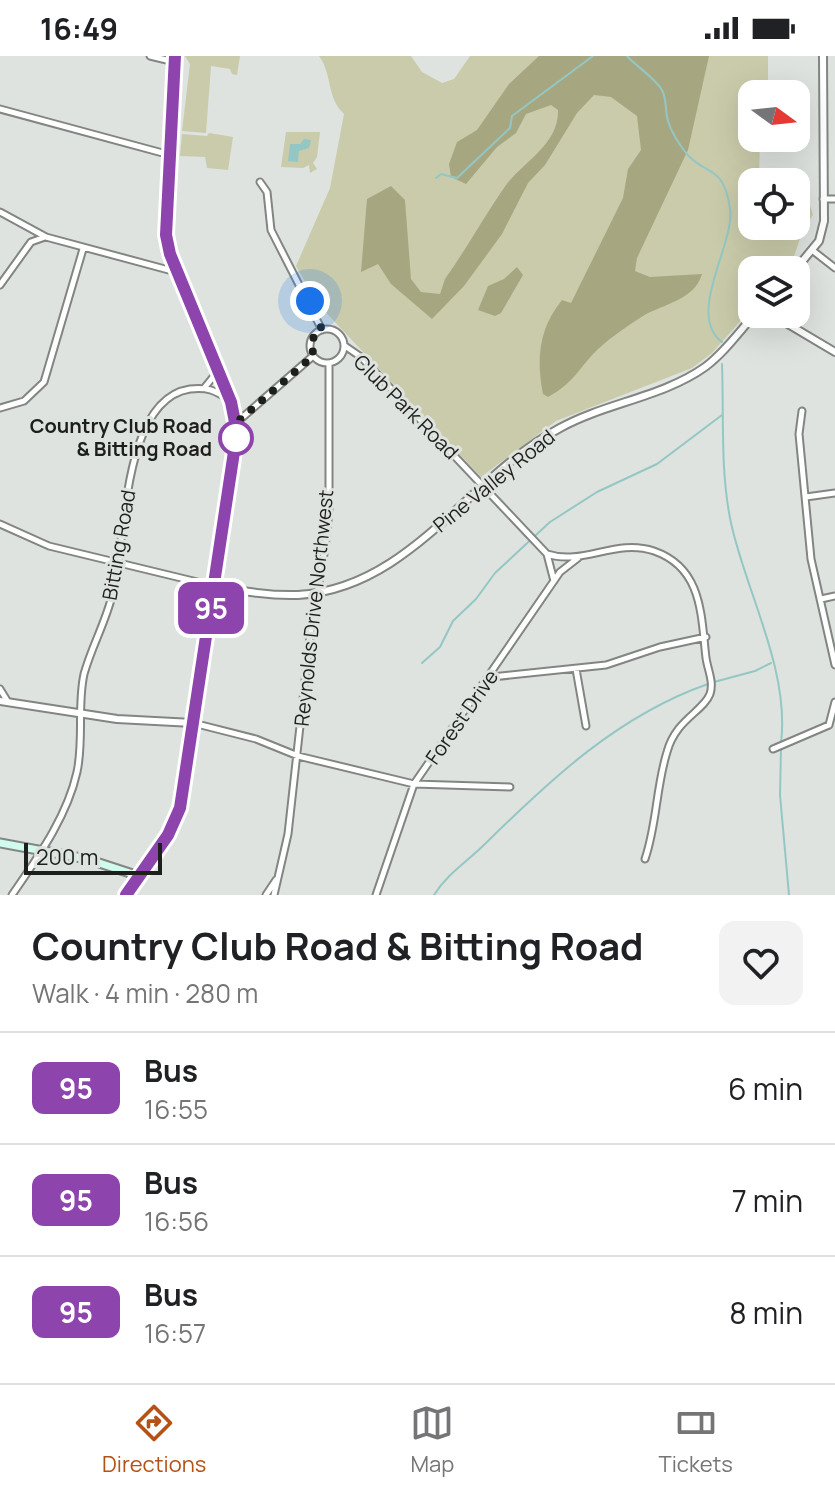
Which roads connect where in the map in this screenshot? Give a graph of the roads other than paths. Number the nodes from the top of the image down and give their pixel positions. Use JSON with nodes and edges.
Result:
{"nodes":[{"id":1,"x":150,"y":56,"type":"edge"},
{"id":2,"x":823,"y":56,"type":"edge"},
{"id":3,"x":175,"y":59,"type":"edge"},
{"id":4,"x":0,"y":109,"type":"edge"},
{"id":5,"x":171,"y":155,"type":"junction"},
{"id":6,"x":261,"y":183,"type":"dead end"},
{"id":7,"x":823,"y":199,"type":"junction"},
{"id":8,"x":835,"y":199,"type":"edge"},
{"id":9,"x":0,"y":212,"type":"edge"},
{"id":10,"x":27,"y":227,"type":"junction"},
{"id":11,"x":46,"y":237,"type":"junction"},
{"id":12,"x":31,"y":242,"type":"junction"},
{"id":13,"x":83,"y":249,"type":"junction"},
{"id":14,"x":812,"y":250,"type":"junction"},
{"id":15,"x":807,"y":256,"type":"edge"},
{"id":16,"x":835,"y":268,"type":"edge"},
{"id":17,"x":177,"y":272,"type":"junction"},
{"id":18,"x":0,"y":285,"type":"edge"},
{"id":19,"x":742,"y":328,"type":"edge"},
{"id":20,"x":795,"y":328,"type":"edge"},
{"id":21,"x":322,"y":330,"type":"junction"},
{"id":22,"x":345,"y":346,"type":"junction"},
{"id":23,"x":835,"y":352,"type":"edge"},
{"id":24,"x":313,"y":356,"type":"junction"},
{"id":25,"x":329,"y":364,"type":"junction"},
{"id":26,"x":218,"y":371,"type":"junction"},
{"id":27,"x":205,"y":387,"type":"junction"},
{"id":28,"x":231,"y":402,"type":"junction"},
{"id":29,"x":0,"y":408,"type":"edge"},
{"id":30,"x":802,"y":411,"type":"dead end"},
{"id":31,"x":236,"y":423,"type":"junction"},
{"id":32,"x":483,"y":485,"type":"junction"},
{"id":33,"x":835,"y":493,"type":"edge"},
{"id":34,"x":806,"y":497,"type":"junction"},
{"id":35,"x":0,"y":524,"type":"edge"},
{"id":36,"x":547,"y":554,"type":"junction"},
{"id":37,"x":579,"y":557,"type":"junction"},
{"id":38,"x":118,"y":563,"type":"junction"},
{"id":39,"x":554,"y":582,"type":"junction"},
{"id":40,"x":214,"y":586,"type":"junction"},
{"id":41,"x":317,"y":593,"type":"junction"},
{"id":42,"x":835,"y":596,"type":"edge"},
{"id":43,"x":821,"y":599,"type":"junction"},
{"id":44,"x":706,"y":637,"type":"junction"},
{"id":45,"x":835,"y":665,"type":"edge"},
{"id":46,"x":576,"y":669,"type":"junction"},
{"id":47,"x":491,"y":677,"type":"junction"},
{"id":48,"x":0,"y":689,"type":"edge"},
{"id":49,"x":4,"y":702,"type":"edge"},
{"id":50,"x":835,"y":702,"type":"edge"},
{"id":51,"x":82,"y":714,"type":"junction"},
{"id":52,"x":193,"y":723,"type":"junction"},
{"id":53,"x":586,"y":726,"type":"dead end"},
{"id":54,"x":832,"y":727,"type":"edge"},
{"id":55,"x":773,"y":749,"type":"dead end"},
{"id":56,"x":298,"y":756,"type":"junction"},
{"id":57,"x":414,"y":784,"type":"junction"},
{"id":58,"x":510,"y":787,"type":"dead end"},
{"id":59,"x":0,"y":843,"type":"edge"},
{"id":60,"x":41,"y":851,"type":"junction"},
{"id":61,"x":645,"y":859,"type":"dead end"},
{"id":62,"x":139,"y":876,"type":"junction"},
{"id":63,"x":279,"y":876,"type":"junction"},
{"id":64,"x":12,"y":895,"type":"edge"},
{"id":65,"x":126,"y":895,"type":"edge"},
{"id":66,"x":266,"y":895,"type":"edge"},
{"id":67,"x":274,"y":895,"type":"edge"},
{"id":68,"x":376,"y":895,"type":"edge"}],
"edges":[{"from":1,"to":3,"type":"street"},
{"from":2,"to":7,"type":"street"},
{"from":3,"to":5,"type":"main road"},
{"from":4,"to":5,"type":"street"},
{"from":5,"to":17,"type":"main road"},
{"from":6,"to":21,"type":"street"},
{"from":7,"to":8,"type":"street"},
{"from":7,"to":14,"type":"street"},
{"from":9,"to":10,"type":"street"},
{"from":10,"to":11,"type":"street"},
{"from":10,"to":12,"type":"street"},
{"from":11,"to":12,"type":"street"},
{"from":11,"to":13,"type":"street"},
{"from":12,"to":18,"type":"street"},
{"from":13,"to":17,"type":"street"},
{"from":13,"to":29,"type":"street"},
{"from":14,"to":15,"type":"street"},
{"from":14,"to":16,"type":"street"},
{"from":17,"to":26,"type":"main road"},
{"from":19,"to":32,"type":"street","name":"Pine Valley Road"},
{"from":20,"to":23,"type":"street"},
{"from":21,"to":22,"type":"street"},
{"from":21,"to":24,"type":"street"},
{"from":22,"to":25,"type":"street"},
{"from":22,"to":32,"type":"street","name":"Club Park Road"},
{"from":24,"to":25,"type":"street"},
{"from":24,"to":31,"type":"street"},
{"from":25,"to":41,"type":"street","name":"Reynolds Drive Northwest"},
{"from":26,"to":27,"type":"street"},
{"from":26,"to":28,"type":"main road"},
{"from":27,"to":28,"type":"street"},
{"from":27,"to":38,"type":"street","name":"Bitting Road"},
{"from":28,"to":31,"type":"main road"},
{"from":30,"to":34,"type":"street"},
{"from":31,"to":40,"type":"main road"},
{"from":32,"to":36,"type":"street","name":"Club Park Road"},
{"from":32,"to":41,"type":"street","name":"Pine Valley Road"},
{"from":33,"to":34,"type":"street"},
{"from":34,"to":43,"type":"street"},
{"from":35,"to":38,"type":"street"},
{"from":36,"to":37,"type":"street"},
{"from":36,"to":39,"type":"street"},
{"from":37,"to":39,"type":"street","name":"Forest Drive"},
{"from":37,"to":44,"type":"street"},
{"from":38,"to":40,"type":"street"},
{"from":38,"to":51,"type":"street","name":"Bitting Road"},
{"from":39,"to":47,"type":"street","name":"Forest Drive"},
{"from":40,"to":41,"type":"street","name":"Pine Valley Road"},
{"from":40,"to":52,"type":"main road"},
{"from":41,"to":56,"type":"street","name":"Reynolds Drive Northwest"},
{"from":42,"to":43,"type":"street"},
{"from":43,"to":45,"type":"street"},
{"from":44,"to":46,"type":"street"},
{"from":44,"to":61,"type":"street"},
{"from":46,"to":47,"type":"street"},
{"from":46,"to":53,"type":"street"},
{"from":47,"to":57,"type":"street","name":"Forest Drive"},
{"from":48,"to":49,"type":"street"},
{"from":49,"to":51,"type":"street"},
{"from":50,"to":54,"type":"street"},
{"from":51,"to":52,"type":"street"},
{"from":51,"to":60,"type":"street","name":"Bitting Road"},
{"from":52,"to":56,"type":"street"},
{"from":52,"to":62,"type":"main road"},
{"from":54,"to":55,"type":"street"},
{"from":56,"to":57,"type":"street"},
{"from":56,"to":63,"type":"street","name":"Reynolds Drive Northwest"},
{"from":57,"to":58,"type":"street"},
{"from":57,"to":68,"type":"street","name":"Forest Drive"},
{"from":59,"to":60,"type":"main road"},
{"from":60,"to":62,"type":"main road"},
{"from":60,"to":64,"type":"street","name":"Bitting Road"},
{"from":62,"to":65,"type":"main road"},
{"from":63,"to":66,"type":"street"},
{"from":63,"to":67,"type":"street","name":"Reynolds Drive Northwest"}]}
